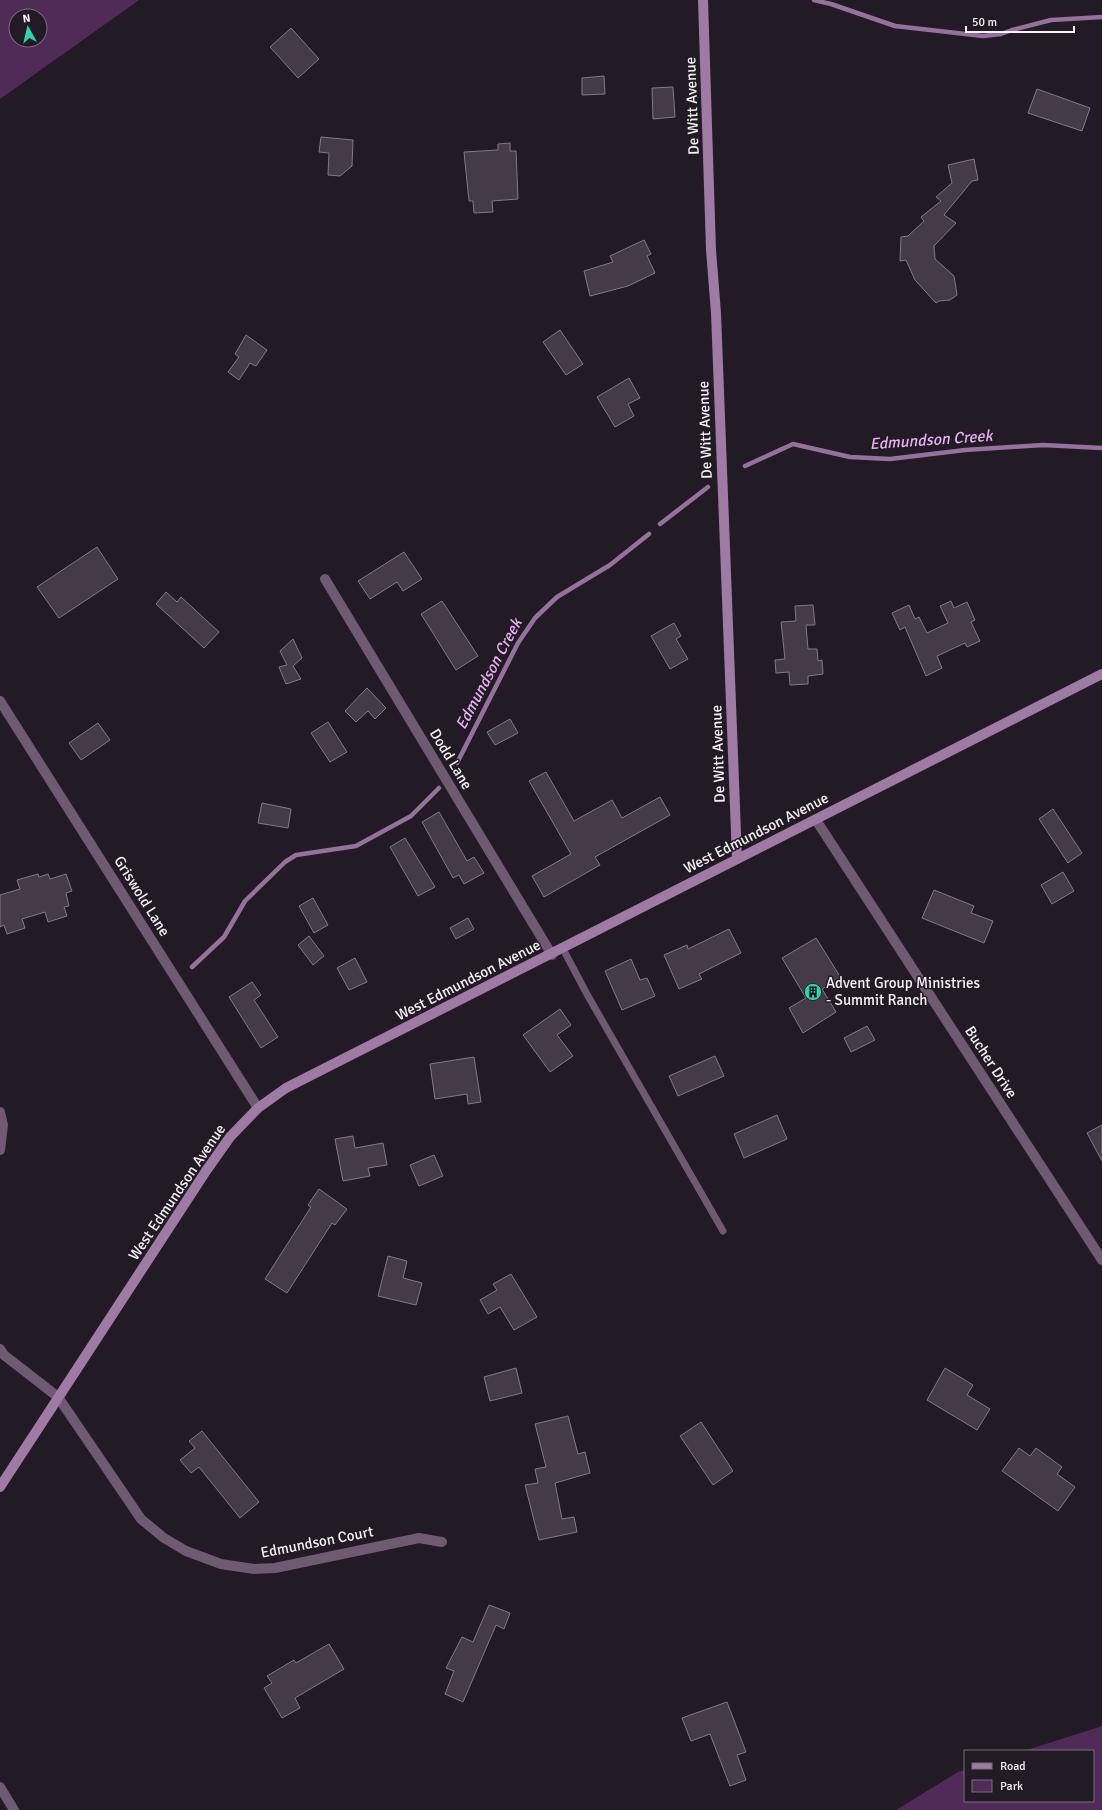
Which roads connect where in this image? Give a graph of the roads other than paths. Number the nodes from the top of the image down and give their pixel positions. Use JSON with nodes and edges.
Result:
{"nodes":[{"id":1,"x":703,"y":0,"type":"edge"},
{"id":2,"x":325,"y":579,"type":"dead end"},
{"id":3,"x":1102,"y":674,"type":"edge"},
{"id":4,"x":0,"y":700,"type":"edge"},
{"id":5,"x":816,"y":820,"type":"junction"},
{"id":6,"x":737,"y":859,"type":"junction"},
{"id":7,"x":563,"y":949,"type":"junction"},
{"id":8,"x":552,"y":955,"type":"junction"},
{"id":9,"x":258,"y":1108,"type":"junction"},
{"id":10,"x":0,"y":1112,"type":"edge"},
{"id":11,"x":0,"y":1150,"type":"edge"},
{"id":12,"x":723,"y":1230,"type":"dead end"},
{"id":13,"x":1102,"y":1260,"type":"edge"},
{"id":14,"x":0,"y":1349,"type":"edge"},
{"id":15,"x":58,"y":1397,"type":"junction"},
{"id":16,"x":0,"y":1487,"type":"edge"},
{"id":17,"x":442,"y":1542,"type":"dead end"},
{"id":18,"x":0,"y":1787,"type":"edge"},
{"id":19,"x":14,"y":1810,"type":"edge"}],
"edges":[{"from":1,"to":6,"type":"street","name":"De Witt Avenue"},
{"from":2,"to":8,"type":"street","name":"Dodd Lane"},
{"from":3,"to":5,"type":"street","name":"West Edmundson Avenue"},
{"from":4,"to":9,"type":"street","name":"Griswold Lane"},
{"from":5,"to":6,"type":"street","name":"West Edmundson Avenue"},
{"from":5,"to":13,"type":"street","name":"Bucher Drive"},
{"from":6,"to":7,"type":"street","name":"West Edmundson Avenue"},
{"from":7,"to":8,"type":"street","name":"West Edmundson Avenue"},
{"from":7,"to":12,"type":"lane"},
{"from":8,"to":9,"type":"street","name":"West Edmundson Avenue"},
{"from":9,"to":15,"type":"street","name":"West Edmundson Avenue"},
{"from":10,"to":11,"type":"street"},
{"from":14,"to":15,"type":"street","name":"Edmundson Court"},
{"from":15,"to":16,"type":"street","name":"West Edmundson Avenue"},
{"from":15,"to":17,"type":"street","name":"Edmundson Court"},
{"from":18,"to":19,"type":"street"}]}
